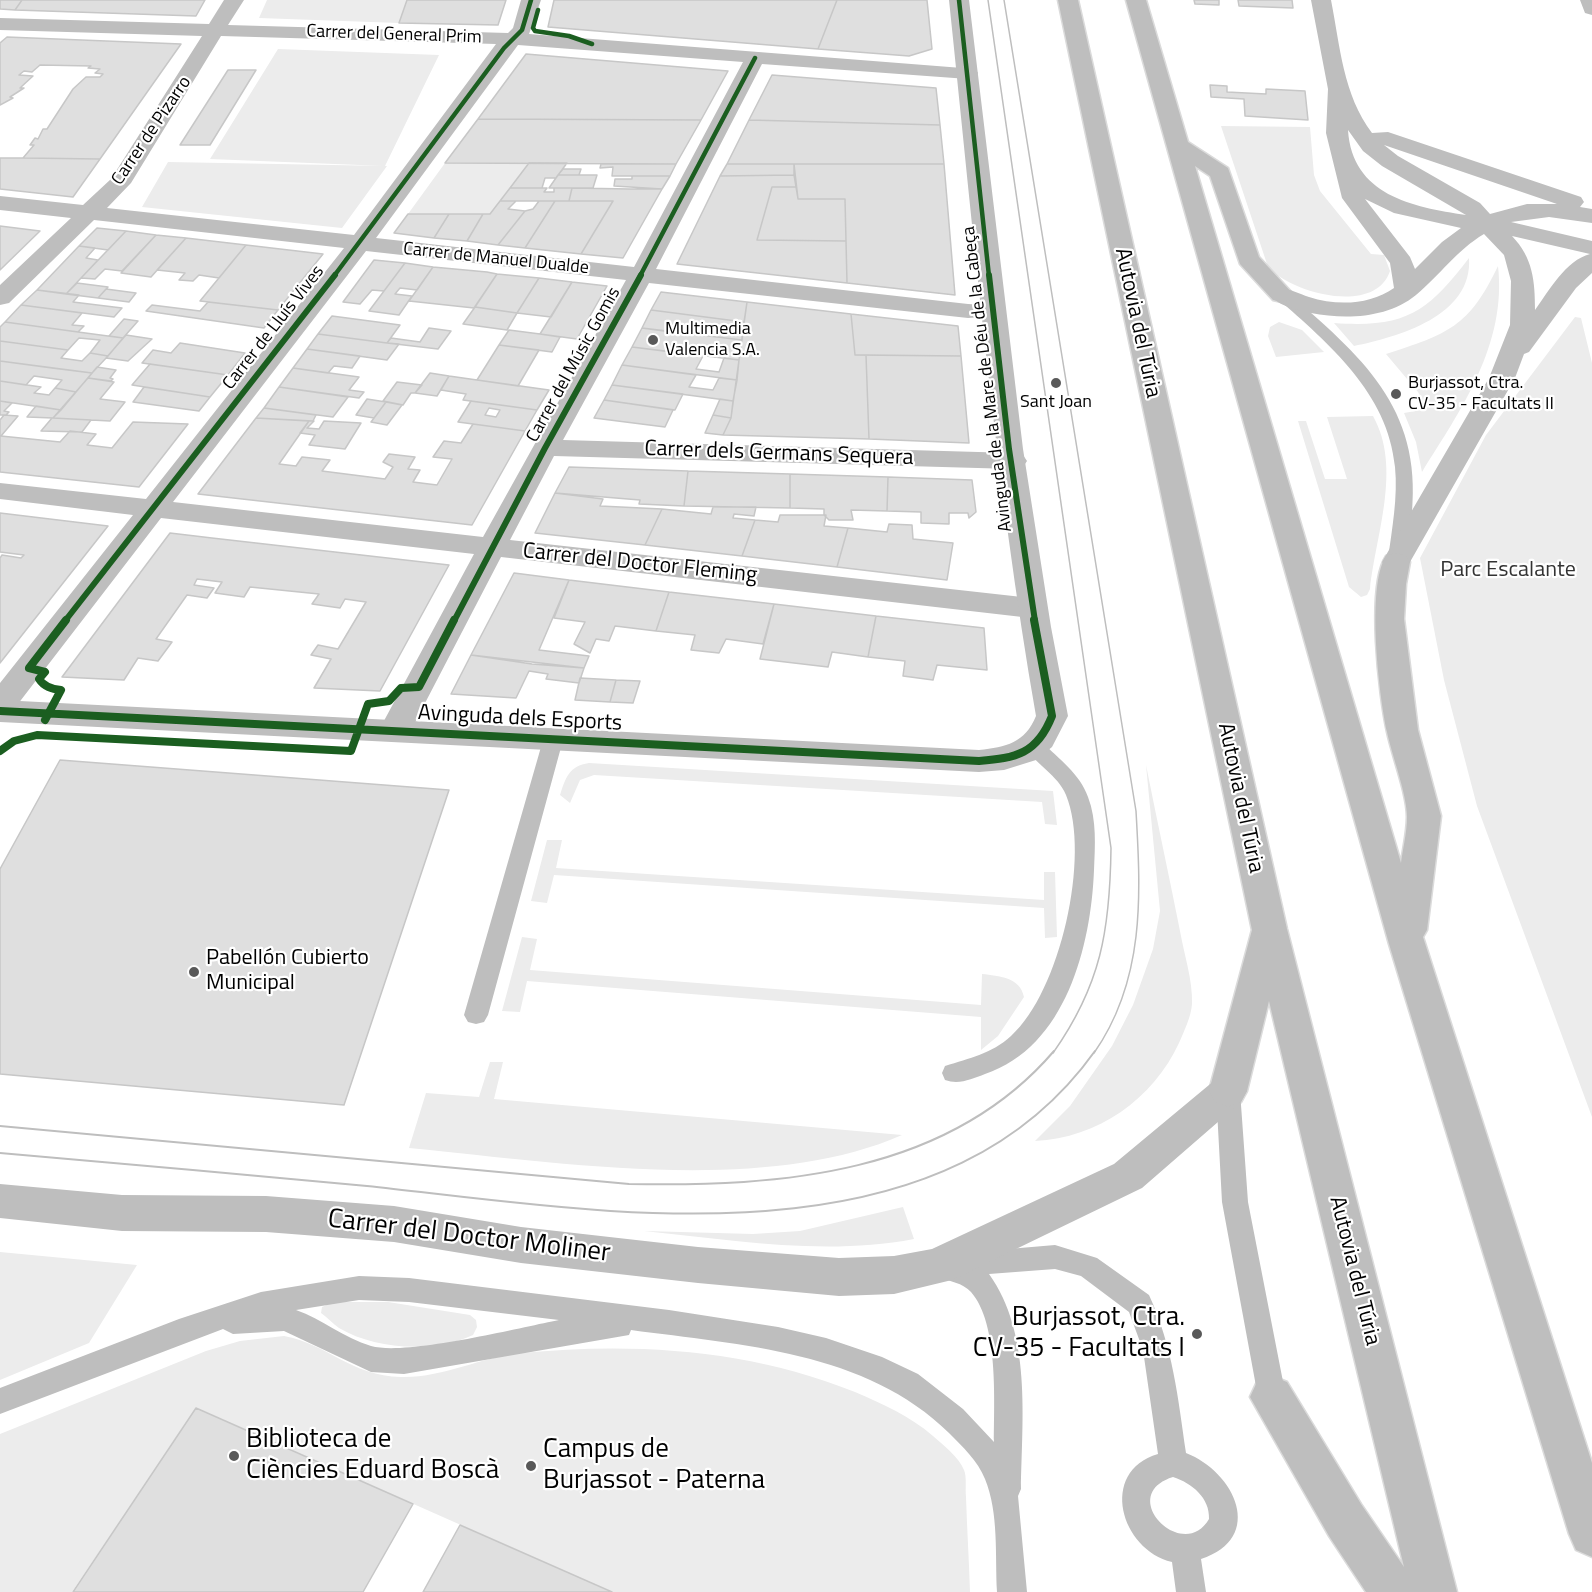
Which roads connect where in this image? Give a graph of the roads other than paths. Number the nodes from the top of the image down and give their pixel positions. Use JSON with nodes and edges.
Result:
{"nodes":[{"id":1,"x":234,"y":0,"type":"edge"},
{"id":2,"x":531,"y":0,"type":"edge"},
{"id":3,"x":959,"y":0,"type":"edge"},
{"id":4,"x":1068,"y":0,"type":"edge"},
{"id":5,"x":1136,"y":0,"type":"edge"},
{"id":6,"x":1321,"y":0,"type":"edge"},
{"id":7,"x":1590,"y":0,"type":"edge"},
{"id":8,"x":1592,"y":9,"type":"edge"},
{"id":9,"x":1,"y":24,"type":"edge"},
{"id":10,"x":217,"y":31,"type":"junction"},
{"id":11,"x":513,"y":39,"type":"junction"},
{"id":12,"x":755,"y":58,"type":"junction"},
{"id":13,"x":968,"y":73,"type":"junction"},
{"id":14,"x":1338,"y":89,"type":"junction"},
{"id":15,"x":1177,"y":145,"type":"junction"},
{"id":16,"x":1347,"y":171,"type":"junction"},
{"id":17,"x":0,"y":203,"type":"edge"},
{"id":18,"x":1592,"y":210,"type":"edge"},
{"id":19,"x":88,"y":212,"type":"junction"},
{"id":20,"x":1592,"y":216,"type":"edge"},
{"id":21,"x":1489,"y":224,"type":"junction"},
{"id":22,"x":1520,"y":230,"type":"junction"},
{"id":23,"x":1592,"y":237,"type":"edge"},
{"id":24,"x":360,"y":243,"type":"junction"},
{"id":25,"x":1592,"y":248,"type":"edge"},
{"id":26,"x":1592,"y":261,"type":"edge"},
{"id":27,"x":642,"y":274,"type":"junction"},
{"id":28,"x":1407,"y":290,"type":"junction"},
{"id":29,"x":1282,"y":295,"type":"junction"},
{"id":30,"x":0,"y":298,"type":"edge"},
{"id":31,"x":993,"y":311,"type":"junction"},
{"id":32,"x":1507,"y":366,"type":"junction"},
{"id":33,"x":545,"y":448,"type":"junction"},
{"id":34,"x":1013,"y":460,"type":"junction"},
{"id":35,"x":0,"y":491,"type":"edge"},
{"id":36,"x":154,"y":509,"type":"junction"},
{"id":37,"x":493,"y":547,"type":"junction"},
{"id":38,"x":1396,"y":562,"type":"junction"},
{"id":39,"x":1031,"y":608,"type":"junction"},
{"id":40,"x":0,"y":705,"type":"edge"},
{"id":41,"x":0,"y":711,"type":"edge"},
{"id":42,"x":395,"y":730,"type":"junction"},
{"id":43,"x":553,"y":740,"type":"junction"},
{"id":44,"x":1035,"y":747,"type":"junction"},
{"id":45,"x":1269,"y":929,"type":"junction"},
{"id":46,"x":1407,"y":944,"type":"junction"},
{"id":47,"x":476,"y":1015,"type":"dead end"},
{"id":48,"x":954,"y":1073,"type":"dead end"},
{"id":49,"x":1228,"y":1090,"type":"junction"},
{"id":50,"x":0,"y":1201,"type":"edge"},
{"id":51,"x":937,"y":1267,"type":"junction"},
{"id":52,"x":670,"y":1322,"type":"junction"},
{"id":53,"x":179,"y":1331,"type":"junction"},
{"id":54,"x":1272,"y":1397,"type":"joint"},
{"id":55,"x":0,"y":1401,"type":"edge"},
{"id":56,"x":1173,"y":1463,"type":"junction"},
{"id":57,"x":1008,"y":1530,"type":"junction"},
{"id":58,"x":1592,"y":1534,"type":"edge"},
{"id":59,"x":1185,"y":1550,"type":"junction"},
{"id":60,"x":1012,"y":1592,"type":"edge"},
{"id":61,"x":1191,"y":1592,"type":"edge"},
{"id":62,"x":1394,"y":1592,"type":"edge"},
{"id":63,"x":1434,"y":1592,"type":"edge"}],
"edges":[{"from":1,"to":10,"type":"main road","name":"Carrer de Pizarro"},
{"from":2,"to":11,"type":"main road","name":"Carrer de Lluís Vives"},
{"from":3,"to":13,"type":"main road","name":"Avinguda de la Mare de Déu de la Cabeça"},
{"from":4,"to":45,"type":"main road","name":"Autovia del Túria"},
{"from":5,"to":15,"type":"main road"},
{"from":6,"to":14,"type":"main road"},
{"from":7,"to":8,"type":"main road"},
{"from":9,"to":10,"type":"main road","name":"Carrer del General Prim"},
{"from":10,"to":11,"type":"main road","name":"Carrer del General Prim"},
{"from":10,"to":19,"type":"main road","name":"Carrer de Pizarro"},
{"from":11,"to":12,"type":"main road","name":"Carrer del General Prim"},
{"from":11,"to":24,"type":"main road","name":"Carrer de Lluís Vives"},
{"from":12,"to":13,"type":"main road","name":"Carrer del General Prim"},
{"from":12,"to":27,"type":"main road","name":"Carrer del Músic Gomis"},
{"from":13,"to":31,"type":"main road","name":"Avinguda de la Mare de Déu de la Cabeça"},
{"from":14,"to":16,"type":"main road"},
{"from":14,"to":18,"type":"main road"},
{"from":14,"to":21,"type":"main road"},
{"from":15,"to":29,"type":"main road"},
{"from":15,"to":46,"type":"main road"},
{"from":16,"to":21,"type":"main road"},
{"from":16,"to":28,"type":"main road"},
{"from":17,"to":19,"type":"main road","name":"Carrer de Manuel Dualde"},
{"from":19,"to":24,"type":"main road","name":"Carrer de Manuel Dualde"},
{"from":19,"to":30,"type":"main road","name":"Carrer de Pizarro"},
{"from":20,"to":21,"type":"main road"},
{"from":21,"to":22,"type":"main road"},
{"from":21,"to":28,"type":"main road"},
{"from":21,"to":32,"type":"main road"},
{"from":22,"to":23,"type":"main road"},
{"from":22,"to":25,"type":"main road"},
{"from":24,"to":27,"type":"main road","name":"Carrer de Manuel Dualde"},
{"from":24,"to":36,"type":"main road","name":"Carrer de Lluís Vives"},
{"from":26,"to":32,"type":"main road"},
{"from":27,"to":31,"type":"main road","name":"Carrer de Manuel Dualde"},
{"from":27,"to":33,"type":"main road","name":"Carrer del Músic Gomis"},
{"from":28,"to":29,"type":"main road"},
{"from":29,"to":38,"type":"lane"},
{"from":31,"to":34,"type":"main road","name":"Avinguda de la Mare de Déu de la Cabeça"},
{"from":32,"to":38,"type":"main road"},
{"from":33,"to":34,"type":"main road","name":"Carrer dels Germans Sequera"},
{"from":33,"to":37,"type":"main road","name":"Carrer del Músic Gomis"},
{"from":34,"to":39,"type":"main road","name":"Avinguda de la Mare de Déu de la Cabeça"},
{"from":35,"to":36,"type":"main road","name":"Carrer del Doctor Fleming"},
{"from":36,"to":37,"type":"main road","name":"Carrer del Doctor Fleming"},
{"from":36,"to":40,"type":"main road","name":"Carrer de Lluís Vives"},
{"from":37,"to":39,"type":"main road","name":"Carrer del Doctor Fleming"},
{"from":37,"to":42,"type":"main road","name":"Carrer del Músic Gomis"},
{"from":38,"to":46,"type":"main road"},
{"from":39,"to":44,"type":"main road","name":"Avinguda de la Mare de Déu de la Cabeça"},
{"from":41,"to":42,"type":"main road","name":"Avinguda dels Esports"},
{"from":42,"to":43,"type":"main road","name":"Avinguda dels Esports"},
{"from":43,"to":44,"type":"main road","name":"Avinguda dels Esports"},
{"from":43,"to":47,"type":"lane"},
{"from":44,"to":48,"type":"lane"},
{"from":45,"to":49,"type":"main road"},
{"from":45,"to":63,"type":"main road","name":"Autovia del Túria"},
{"from":46,"to":58,"type":"main road"},
{"from":49,"to":51,"type":"main road","name":"Carrer del Doctor Moliner"},
{"from":49,"to":54,"type":"lane"},
{"from":50,"to":51,"type":"main road","name":"Carrer del Doctor Moliner"},
{"from":51,"to":56,"type":"lane"},
{"from":51,"to":57,"type":"lane"},
{"from":52,"to":53,"type":"lane"},
{"from":52,"to":53,"type":"lane"},
{"from":52,"to":57,"type":"lane"},
{"from":53,"to":55,"type":"lane"},
{"from":54,"to":62,"type":"main road"},
{"from":56,"to":59,"type":"lane"},
{"from":56,"to":59,"type":"lane"},
{"from":57,"to":60,"type":"lane"},
{"from":59,"to":61,"type":"lane"}]}
